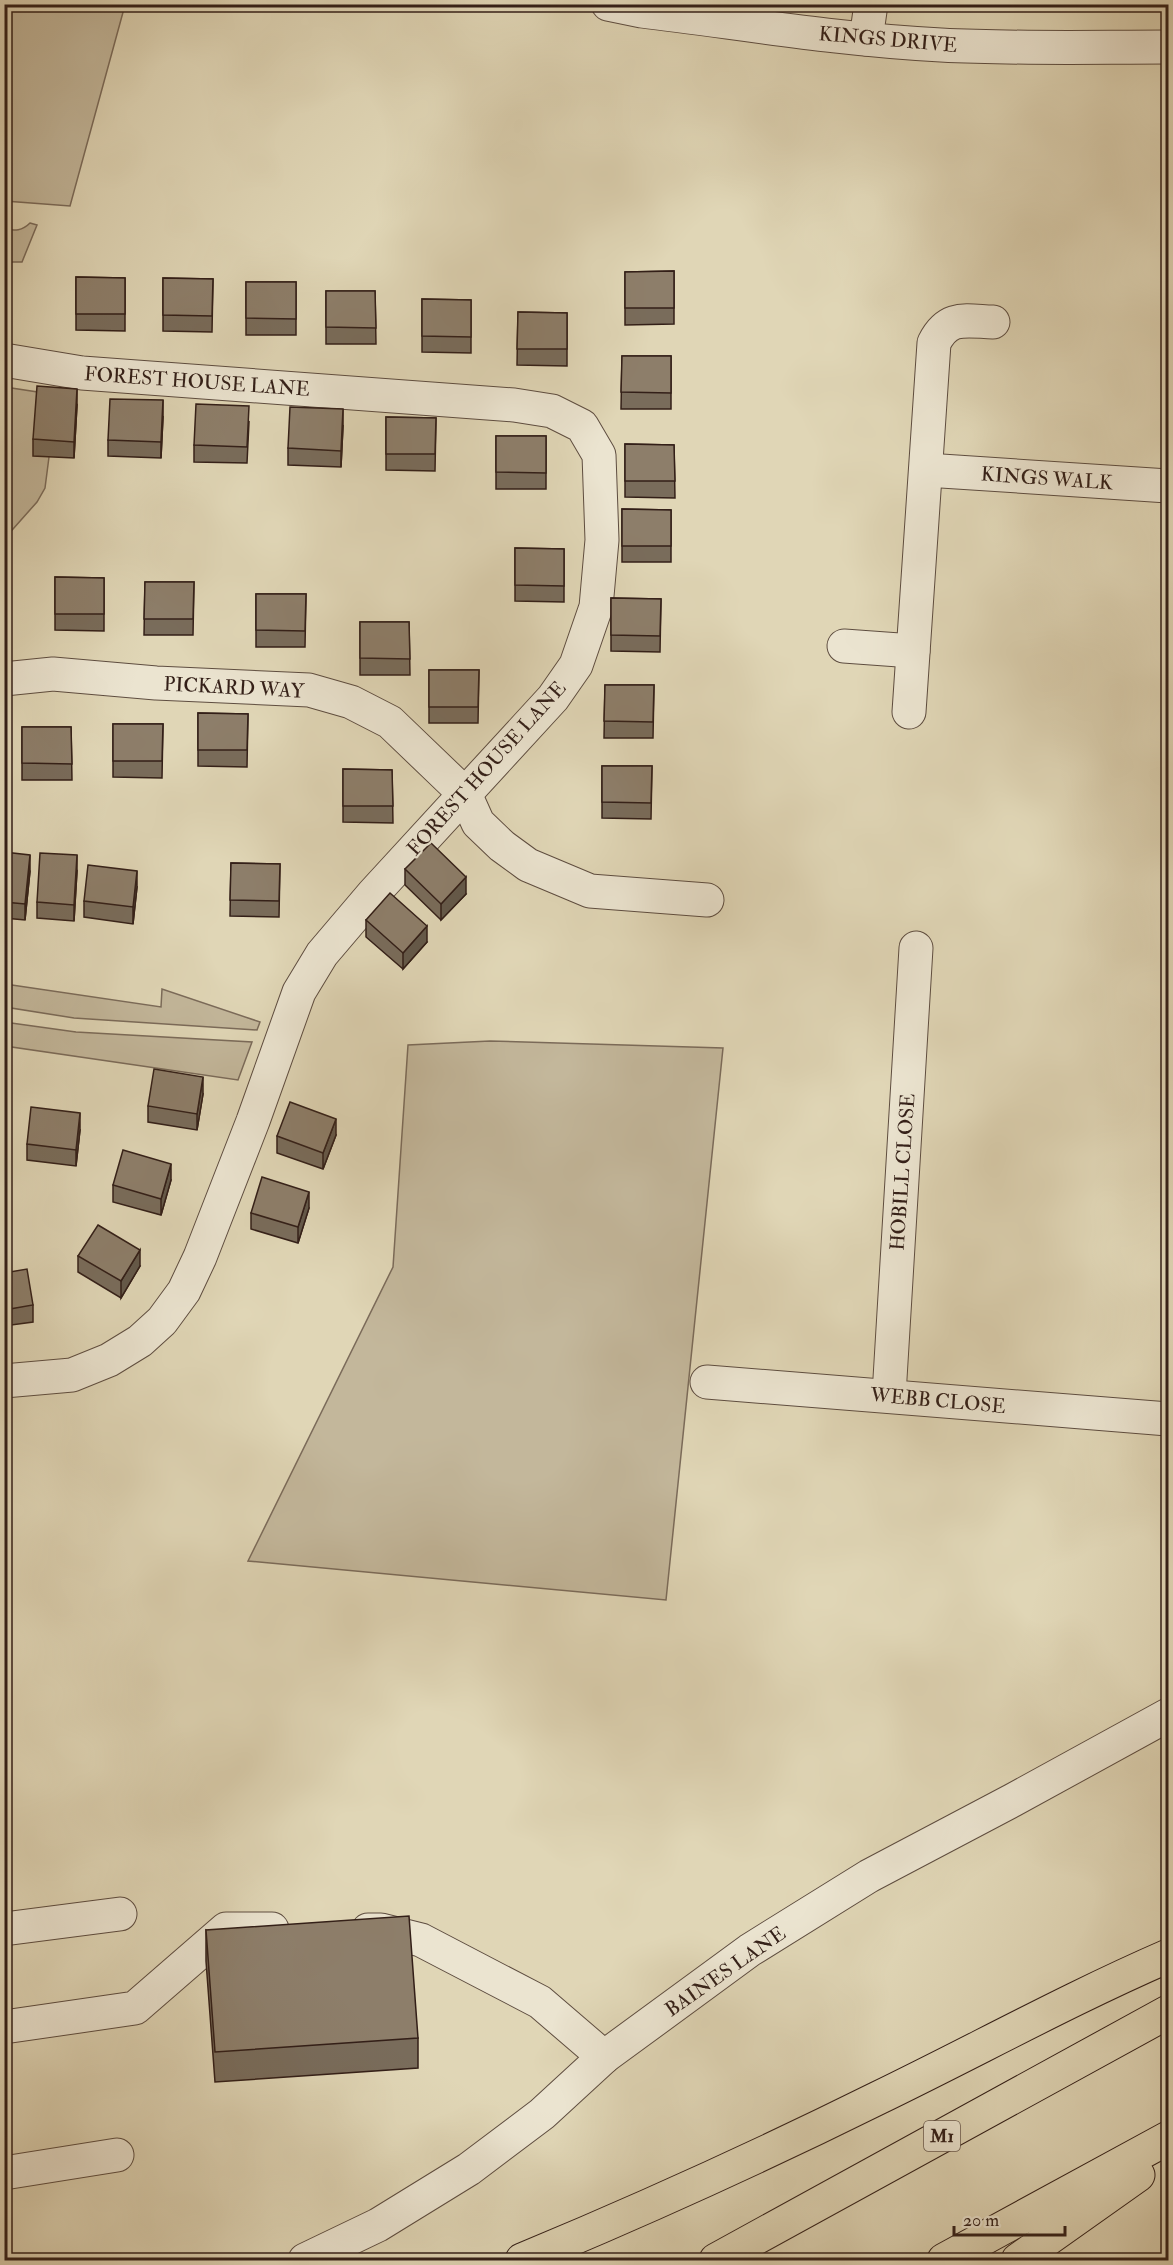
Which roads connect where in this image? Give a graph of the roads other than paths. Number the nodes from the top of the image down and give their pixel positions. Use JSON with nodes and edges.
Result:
{"nodes":[{"id":1,"x":608,"y":4,"type":"edge"},
{"id":2,"x":871,"y":4,"type":"edge"},
{"id":3,"x":866,"y":39,"type":"junction"},
{"id":4,"x":1168,"y":47,"type":"edge"},
{"id":5,"x":993,"y":322,"type":"dead end"},
{"id":6,"x":4,"y":360,"type":"edge"},
{"id":7,"x":926,"y":470,"type":"junction"},
{"id":8,"x":1168,"y":486,"type":"edge"},
{"id":9,"x":844,"y":646,"type":"dead end"},
{"id":10,"x":913,"y":651,"type":"junction"},
{"id":11,"x":4,"y":679,"type":"edge"},
{"id":12,"x":909,"y":712,"type":"dead end"},
{"id":13,"x":465,"y":794,"type":"junction"},
{"id":14,"x":707,"y":900,"type":"dead end"},
{"id":15,"x":916,"y":948,"type":"dead end"},
{"id":16,"x":4,"y":1381,"type":"edge"},
{"id":17,"x":706,"y":1382,"type":"dead end"},
{"id":18,"x":889,"y":1395,"type":"junction"},
{"id":19,"x":1168,"y":1419,"type":"edge"},
{"id":20,"x":1168,"y":1715,"type":"edge"},
{"id":21,"x":120,"y":1914,"type":"dead end"},
{"id":22,"x":4,"y":1929,"type":"edge"},
{"id":23,"x":297,"y":1930,"type":"edge"},
{"id":24,"x":333,"y":1930,"type":"edge"},
{"id":25,"x":1168,"y":1956,"type":"edge"},
{"id":26,"x":1168,"y":2012,"type":"edge"},
{"id":27,"x":4,"y":2027,"type":"edge"},
{"id":28,"x":604,"y":2057,"type":"junction"},
{"id":29,"x":1168,"y":2138,"type":"edge"},
{"id":30,"x":1168,"y":2153,"type":"edge"},
{"id":31,"x":117,"y":2155,"type":"dead end"},
{"id":32,"x":4,"y":2173,"type":"edge"},
{"id":33,"x":305,"y":2260,"type":"edge"},
{"id":34,"x":522,"y":2260,"type":"edge"},
{"id":35,"x":716,"y":2260,"type":"edge"},
{"id":36,"x":944,"y":2260,"type":"edge"},
{"id":37,"x":1018,"y":2260,"type":"edge"}],
"edges":[{"from":1,"to":3,"type":"street","name":"KINGS DRIVE"},
{"from":2,"to":3,"type":"street"},
{"from":3,"to":4,"type":"street","name":"KINGS DRIVE"},
{"from":5,"to":7,"type":"street"},
{"from":6,"to":13,"type":"street","name":"FOREST HOUSE LANE"},
{"from":7,"to":8,"type":"street","name":"KINGS WALK"},
{"from":7,"to":10,"type":"street"},
{"from":9,"to":10,"type":"street"},
{"from":10,"to":12,"type":"street"},
{"from":11,"to":13,"type":"street","name":"PICKARD WAY"},
{"from":13,"to":14,"type":"street"},
{"from":13,"to":16,"type":"street","name":"FOREST HOUSE LANE"},
{"from":15,"to":18,"type":"street","name":"HOBILL CLOSE"},
{"from":17,"to":18,"type":"street","name":"WEBB CLOSE"},
{"from":18,"to":19,"type":"street","name":"WEBB CLOSE"},
{"from":20,"to":28,"type":"street","name":"BAINES LANE"},
{"from":21,"to":22,"type":"street"},
{"from":23,"to":27,"type":"street"},
{"from":24,"to":28,"type":"street"},
{"from":25,"to":34,"type":"highway"},
{"from":26,"to":35,"type":"highway","number":"M1"},
{"from":28,"to":33,"type":"street","name":"BAINES LANE"},
{"from":29,"to":36,"type":"highway"},
{"from":30,"to":37,"type":"highway"},
{"from":31,"to":32,"type":"street"}]}
